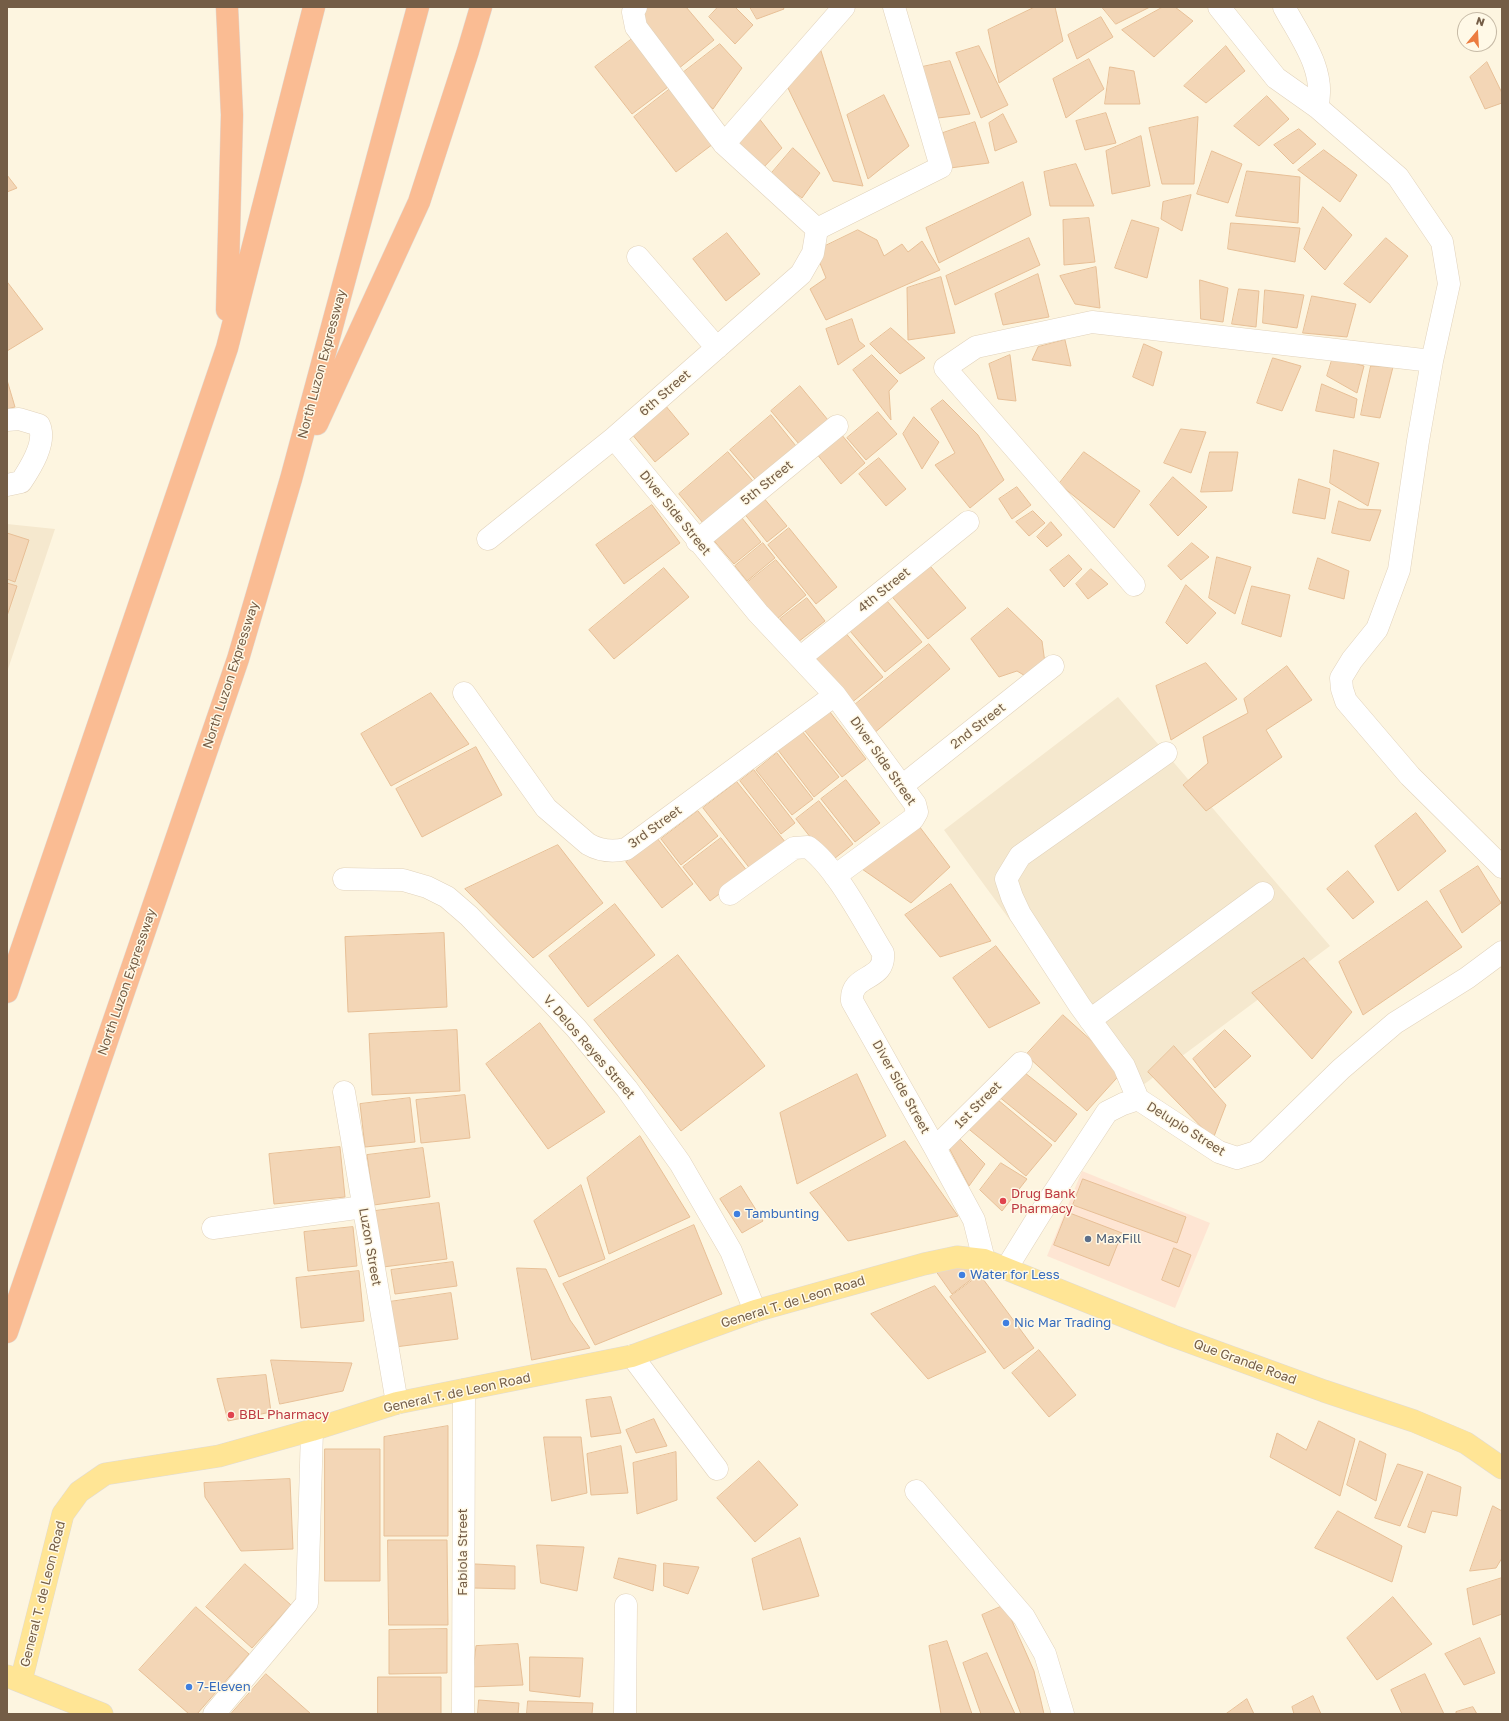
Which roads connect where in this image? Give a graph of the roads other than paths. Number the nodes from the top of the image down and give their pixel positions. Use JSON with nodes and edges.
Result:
{"nodes":[{"id":1,"x":227,"y":7,"type":"edge"},
{"id":2,"x":314,"y":7,"type":"edge"},
{"id":3,"x":418,"y":7,"type":"edge"},
{"id":4,"x":481,"y":7,"type":"edge"},
{"id":5,"x":636,"y":7,"type":"edge"},
{"id":6,"x":844,"y":7,"type":"edge"},
{"id":7,"x":894,"y":7,"type":"edge"},
{"id":8,"x":1219,"y":7,"type":"edge"},
{"id":9,"x":1284,"y":7,"type":"edge"},
{"id":10,"x":1317,"y":107,"type":"junction"},
{"id":11,"x":724,"y":144,"type":"junction"},
{"id":12,"x":817,"y":229,"type":"junction"},
{"id":13,"x":638,"y":257,"type":"dead end"},
{"id":14,"x":226,"y":348,"type":"junction"},
{"id":15,"x":717,"y":348,"type":"junction"},
{"id":16,"x":1432,"y":361,"type":"junction"},
{"id":17,"x":7,"y":420,"type":"edge"},
{"id":18,"x":837,"y":426,"type":"dead end"},
{"id":19,"x":614,"y":438,"type":"junction"},
{"id":20,"x":291,"y":479,"type":"junction"},
{"id":21,"x":7,"y":485,"type":"edge"},
{"id":22,"x":968,"y":522,"type":"dead end"},
{"id":23,"x":488,"y":539,"type":"dead end"},
{"id":24,"x":697,"y":541,"type":"junction"},
{"id":25,"x":1134,"y":585,"type":"dead end"},
{"id":26,"x":801,"y":657,"type":"junction"},
{"id":27,"x":1053,"y":666,"type":"dead end"},
{"id":28,"x":464,"y":693,"type":"dead end"},
{"id":29,"x":835,"y":695,"type":"junction"},
{"id":30,"x":1166,"y":753,"type":"dead end"},
{"id":31,"x":902,"y":786,"type":"junction"},
{"id":32,"x":1502,"y":867,"type":"edge"},
{"id":33,"x":835,"y":876,"type":"junction"},
{"id":34,"x":344,"y":879,"type":"dead end"},
{"id":35,"x":1263,"y":893,"type":"dead end"},
{"id":36,"x":730,"y":894,"type":"dead end"},
{"id":37,"x":1502,"y":952,"type":"edge"},
{"id":38,"x":7,"y":992,"type":"edge"},
{"id":39,"x":1090,"y":1020,"type":"junction"},
{"id":40,"x":1020,"y":1063,"type":"dead end"},
{"id":41,"x":344,"y":1092,"type":"dead end"},
{"id":42,"x":1138,"y":1099,"type":"junction"},
{"id":43,"x":935,"y":1148,"type":"junction"},
{"id":44,"x":363,"y":1207,"type":"junction"},
{"id":45,"x":213,"y":1228,"type":"dead end"},
{"id":46,"x":984,"y":1260,"type":"junction"},
{"id":47,"x":1006,"y":1269,"type":"junction"},
{"id":48,"x":755,"y":1310,"type":"junction"},
{"id":49,"x":7,"y":1332,"type":"edge"},
{"id":50,"x":632,"y":1356,"type":"junction"},
{"id":51,"x":464,"y":1390,"type":"junction"},
{"id":52,"x":396,"y":1403,"type":"junction"},
{"id":53,"x":312,"y":1430,"type":"junction"},
{"id":54,"x":1502,"y":1468,"type":"edge"},
{"id":55,"x":717,"y":1469,"type":"dead end"},
{"id":56,"x":916,"y":1491,"type":"dead end"},
{"id":57,"x":626,"y":1605,"type":"dead end"},
{"id":58,"x":14,"y":1678,"type":"edge"},
{"id":59,"x":102,"y":1714,"type":"edge"},
{"id":60,"x":214,"y":1714,"type":"edge"},
{"id":61,"x":463,"y":1714,"type":"edge"},
{"id":62,"x":625,"y":1714,"type":"edge"},
{"id":63,"x":1063,"y":1714,"type":"edge"}],
"edges":[{"from":1,"to":14,"type":"highway"},
{"from":2,"to":14,"type":"highway"},
{"from":3,"to":20,"type":"highway","name":"North Luzon Expressway"},
{"from":4,"to":20,"type":"highway"},
{"from":5,"to":11,"type":"street"},
{"from":6,"to":11,"type":"street"},
{"from":7,"to":12,"type":"street"},
{"from":8,"to":10,"type":"street"},
{"from":9,"to":10,"type":"street"},
{"from":10,"to":16,"type":"street"},
{"from":11,"to":12,"type":"street"},
{"from":12,"to":15,"type":"street","name":"6th Street"},
{"from":13,"to":15,"type":"street"},
{"from":14,"to":38,"type":"highway"},
{"from":15,"to":19,"type":"street","name":"6th Street"},
{"from":16,"to":25,"type":"street"},
{"from":16,"to":32,"type":"street"},
{"from":17,"to":21,"type":"street"},
{"from":18,"to":24,"type":"street","name":"5th Street"},
{"from":19,"to":23,"type":"street","name":"6th Street"},
{"from":19,"to":24,"type":"street","name":"Diver Side Street"},
{"from":20,"to":49,"type":"highway","name":"North Luzon Expressway"},
{"from":22,"to":26,"type":"street","name":"4th Street"},
{"from":24,"to":26,"type":"street","name":"Diver Side Street"},
{"from":26,"to":29,"type":"street","name":"Diver Side Street"},
{"from":27,"to":31,"type":"street","name":"2nd Street"},
{"from":28,"to":29,"type":"street","name":"3rd Street"},
{"from":29,"to":31,"type":"street","name":"Diver Side Street"},
{"from":30,"to":39,"type":"street"},
{"from":31,"to":33,"type":"street","name":"Diver Side Street"},
{"from":33,"to":36,"type":"street"},
{"from":33,"to":43,"type":"street","name":"Diver Side Street"},
{"from":34,"to":48,"type":"street","name":"V. Delos Reyes Street"},
{"from":35,"to":39,"type":"street"},
{"from":37,"to":42,"type":"street","name":"Delupio Street"},
{"from":39,"to":42,"type":"street"},
{"from":40,"to":43,"type":"street","name":"1st Street"},
{"from":41,"to":44,"type":"street","name":"Luzon Street"},
{"from":42,"to":47,"type":"street","name":"Delupio Street"},
{"from":43,"to":46,"type":"street","name":"Diver Side Street"},
{"from":44,"to":45,"type":"street"},
{"from":44,"to":52,"type":"street","name":"Luzon Street"},
{"from":46,"to":47,"type":"main road","name":"Que Grande Road"},
{"from":46,"to":48,"type":"main road","name":"General T. de Leon Road"},
{"from":47,"to":54,"type":"main road","name":"Que Grande Road"},
{"from":48,"to":50,"type":"main road","name":"General T. de Leon Road"},
{"from":50,"to":51,"type":"main road","name":"General T. de Leon Road"},
{"from":50,"to":55,"type":"street"},
{"from":51,"to":52,"type":"main road","name":"General T. de Leon Road"},
{"from":51,"to":61,"type":"street","name":"Fabiola Street"},
{"from":52,"to":53,"type":"main road","name":"General T. de Leon Road"},
{"from":53,"to":58,"type":"main road","name":"General T. de Leon Road"},
{"from":53,"to":60,"type":"street"},
{"from":56,"to":63,"type":"street"},
{"from":57,"to":62,"type":"street"},
{"from":58,"to":59,"type":"main road","name":"General T. de Leon Road"}]}
